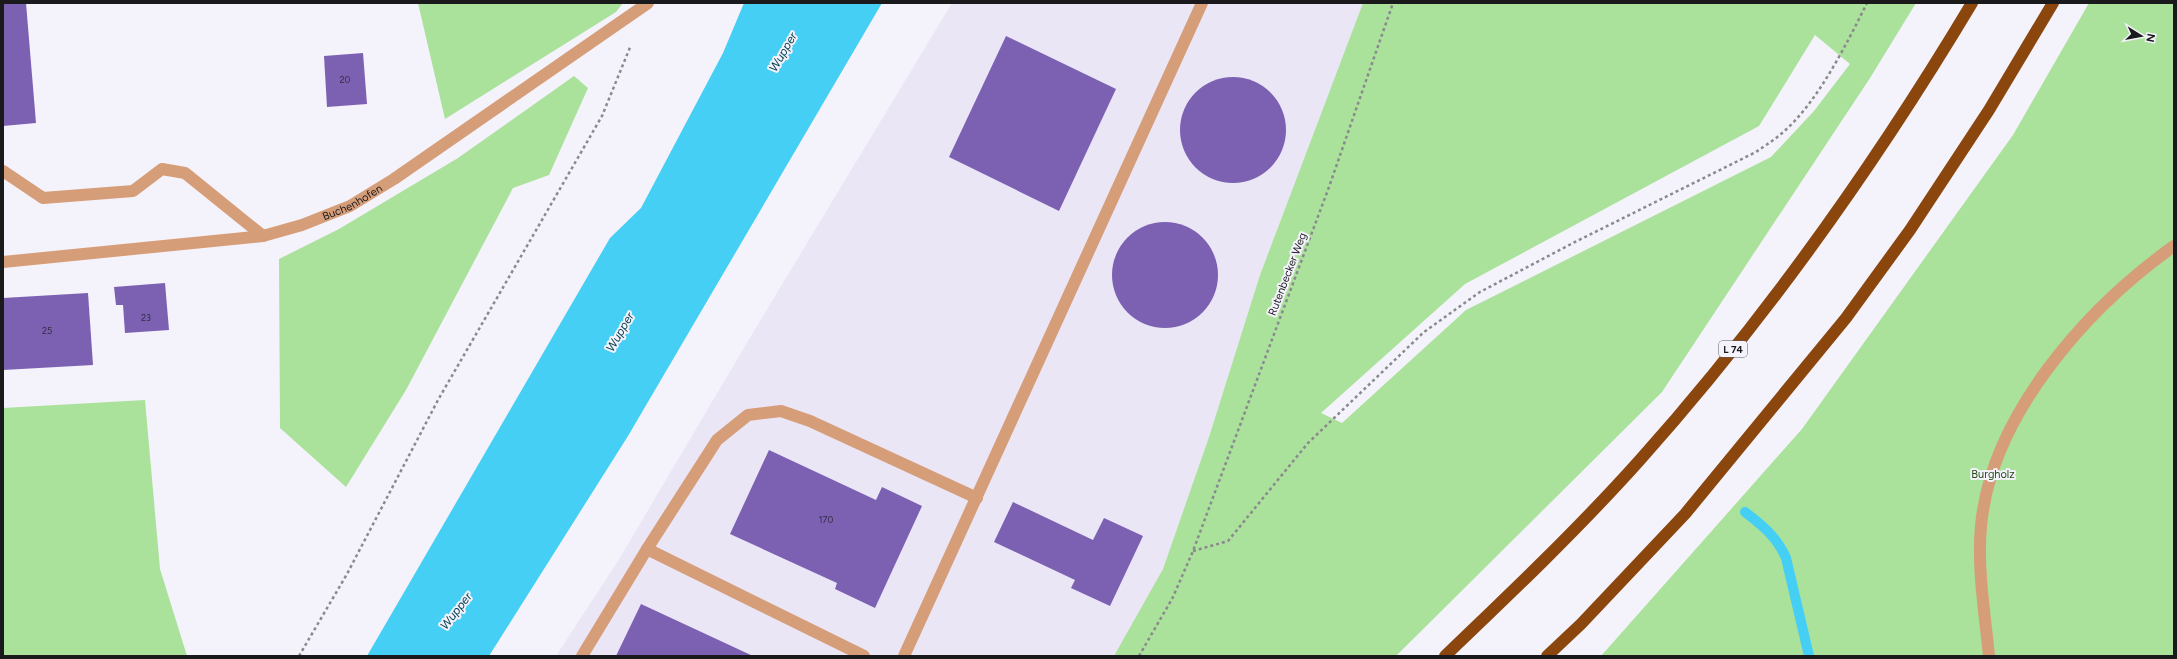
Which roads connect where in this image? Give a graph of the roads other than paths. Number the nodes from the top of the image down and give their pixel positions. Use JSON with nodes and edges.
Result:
{"nodes":[{"id":1,"x":1202,"y":3,"type":"edge"},
{"id":2,"x":1972,"y":3,"type":"edge"},
{"id":3,"x":2052,"y":3,"type":"edge"},
{"id":4,"x":648,"y":4,"type":"edge"},
{"id":5,"x":3,"y":171,"type":"edge"},
{"id":6,"x":263,"y":236,"type":"junction"},
{"id":7,"x":2174,"y":246,"type":"edge"},
{"id":8,"x":3,"y":262,"type":"edge"},
{"id":9,"x":977,"y":498,"type":"junction"},
{"id":10,"x":647,"y":549,"type":"junction"},
{"id":11,"x":582,"y":656,"type":"edge"},
{"id":12,"x":864,"y":656,"type":"edge"},
{"id":13,"x":904,"y":656,"type":"edge"},
{"id":14,"x":1445,"y":656,"type":"edge"},
{"id":15,"x":1547,"y":656,"type":"edge"},
{"id":16,"x":1989,"y":656,"type":"edge"}],
"edges":[{"from":1,"to":9,"type":"lane"},
{"from":2,"to":14,"type":"highway","number":"L 74"},
{"from":3,"to":15,"type":"highway"},
{"from":4,"to":6,"type":"lane","name":"Buchenhofen"},
{"from":5,"to":6,"type":"lane"},
{"from":6,"to":8,"type":"lane","name":"Buchenhofen"},
{"from":7,"to":16,"type":"lane"},
{"from":9,"to":10,"type":"lane"},
{"from":9,"to":13,"type":"lane"},
{"from":10,"to":11,"type":"lane"},
{"from":10,"to":12,"type":"lane"}]}
